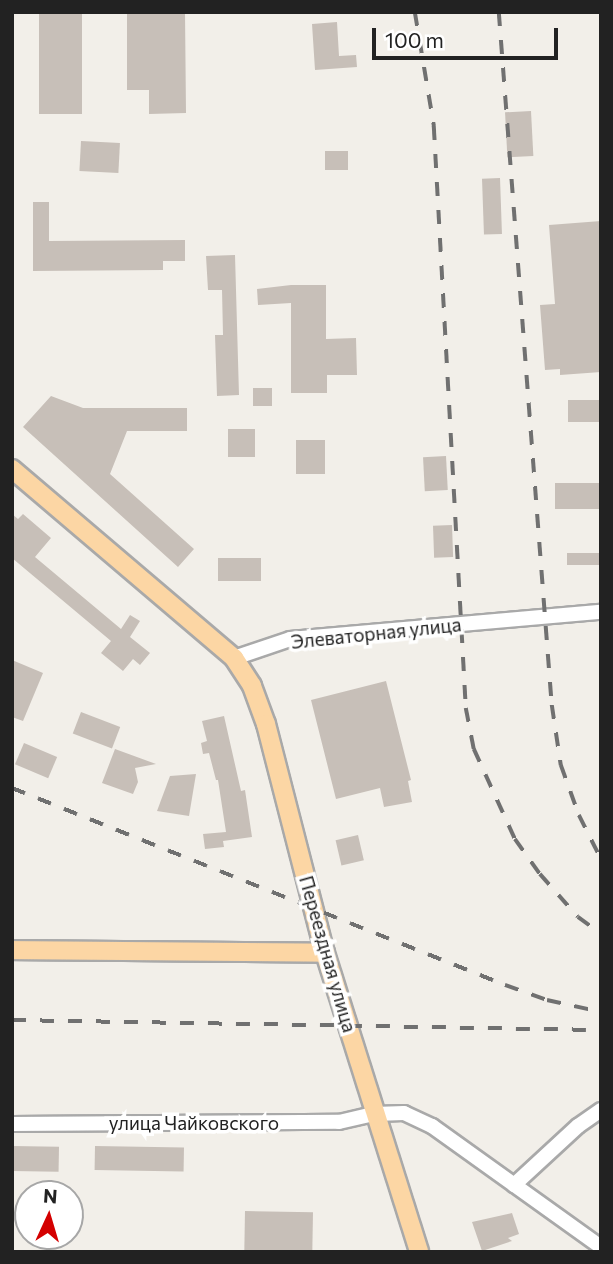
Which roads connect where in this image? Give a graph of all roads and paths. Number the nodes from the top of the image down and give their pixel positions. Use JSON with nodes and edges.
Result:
{"nodes":[{"id":1,"x":12,"y":469,"type":"edge"},
{"id":2,"x":601,"y":612,"type":"edge"},
{"id":3,"x":234,"y":658,"type":"junction"},
{"id":4,"x":12,"y":950,"type":"edge"},
{"id":5,"x":325,"y":953,"type":"junction"},
{"id":6,"x":601,"y":1110,"type":"edge"},
{"id":7,"x":375,"y":1114,"type":"junction"},
{"id":8,"x":12,"y":1124,"type":"edge"},
{"id":9,"x":514,"y":1185,"type":"junction"},
{"id":10,"x":601,"y":1247,"type":"edge"},
{"id":11,"x":419,"y":1252,"type":"edge"}],
"edges":[{"from":1,"to":3,"type":"main road"},
{"from":2,"to":3,"type":"street","name":"Элеваторная улица"},
{"from":3,"to":5,"type":"main road","name":"Переездная улица"},
{"from":4,"to":5,"type":"main road"},
{"from":5,"to":7,"type":"main road","name":"Переездная улица"},
{"from":6,"to":9,"type":"street"},
{"from":7,"to":8,"type":"street","name":"улица Чайковского"},
{"from":7,"to":9,"type":"street","name":"улица Чайковского"},
{"from":7,"to":11,"type":"main road","name":"Переездная улица"},
{"from":9,"to":10,"type":"street","name":"улица Чайковского"}]}
